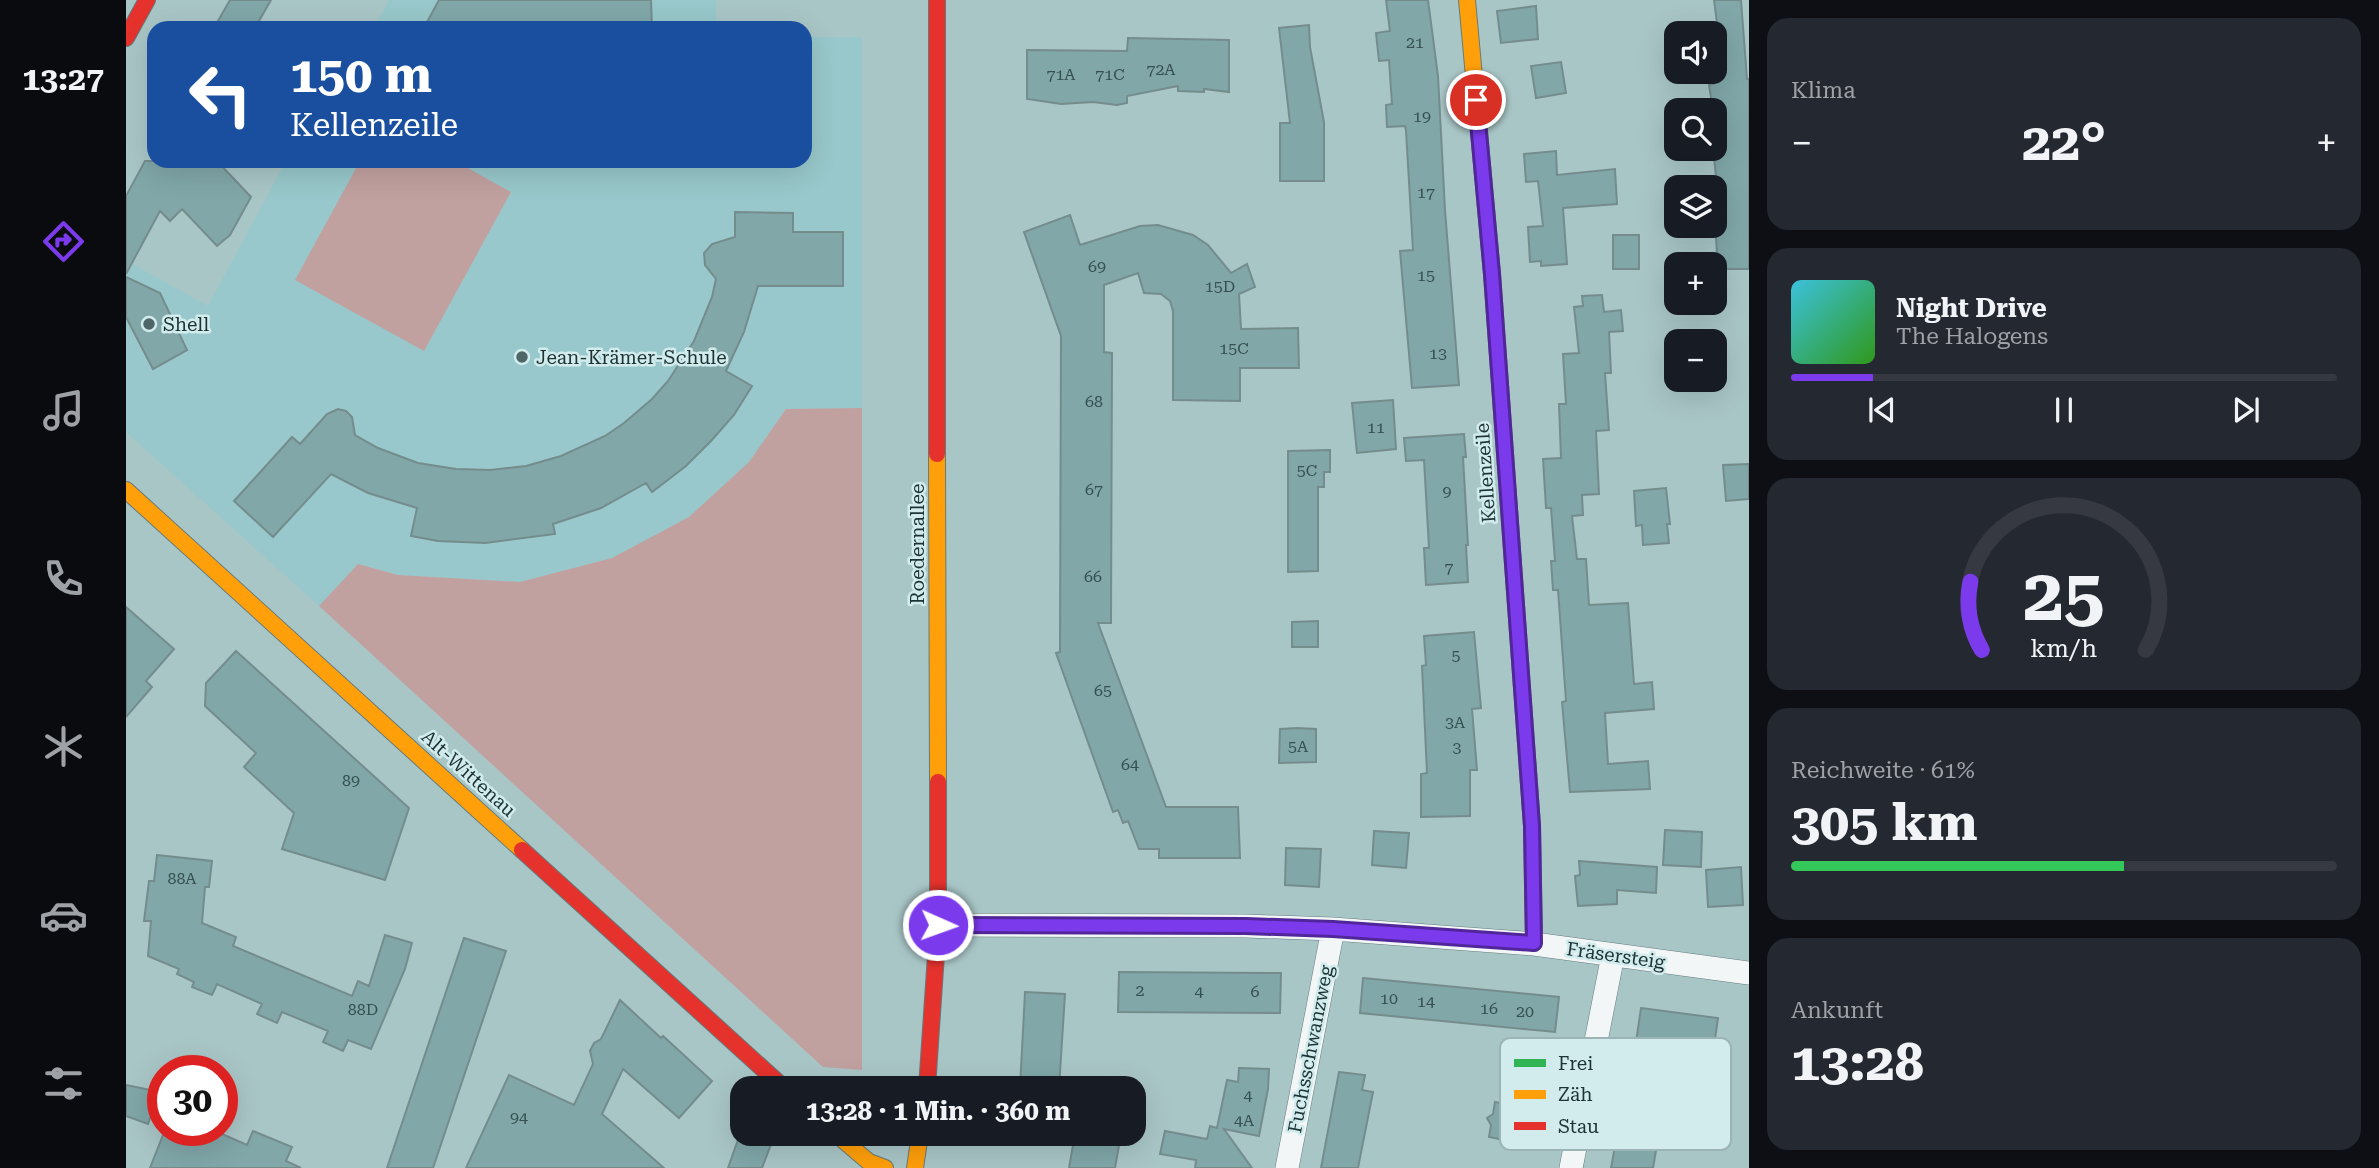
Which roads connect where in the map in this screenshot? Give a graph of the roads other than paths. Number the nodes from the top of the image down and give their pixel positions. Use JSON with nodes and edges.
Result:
{"nodes":[{"id":1,"x":147,"y":0,"type":"edge"},
{"id":2,"x":937,"y":0,"type":"edge"},
{"id":3,"x":1467,"y":0,"type":"edge"},
{"id":4,"x":126,"y":38,"type":"edge"},
{"id":5,"x":126,"y":490,"type":"edge"},
{"id":6,"x":938,"y":925,"type":"junction"},
{"id":7,"x":1333,"y":929,"type":"junction"},
{"id":8,"x":1534,"y":943,"type":"junction"},
{"id":9,"x":1613,"y":955,"type":"junction"},
{"id":10,"x":1749,"y":973,"type":"edge"},
{"id":11,"x":1597,"y":1038,"type":"edge"},
{"id":12,"x":771,"y":1076,"type":"edge"},
{"id":13,"x":928,"y":1076,"type":"edge"},
{"id":14,"x":850,"y":1146,"type":"edge"},
{"id":15,"x":918,"y":1146,"type":"edge"},
{"id":16,"x":1575,"y":1150,"type":"edge"},
{"id":17,"x":885,"y":1168,"type":"edge"},
{"id":18,"x":915,"y":1168,"type":"edge"},
{"id":19,"x":1287,"y":1168,"type":"edge"},
{"id":20,"x":1571,"y":1168,"type":"edge"}],
"edges":[{"from":1,"to":4,"type":"street"},
{"from":2,"to":6,"type":"street","name":"Roedernallee"},
{"from":3,"to":8,"type":"street","name":"Kellenzeile"},
{"from":5,"to":12,"type":"street","name":"Alt-Wittenau"},
{"from":6,"to":7,"type":"street","name":"Fräsersteig"},
{"from":6,"to":13,"type":"street","name":"Roedernallee"},
{"from":7,"to":8,"type":"street","name":"Fräsersteig"},
{"from":7,"to":19,"type":"street","name":"Fuchsschwanzweg"},
{"from":8,"to":9,"type":"street","name":"Fräsersteig"},
{"from":9,"to":10,"type":"street","name":"Fräsersteig"},
{"from":9,"to":11,"type":"street"},
{"from":14,"to":17,"type":"street"},
{"from":15,"to":18,"type":"street"},
{"from":16,"to":20,"type":"street"}]}
